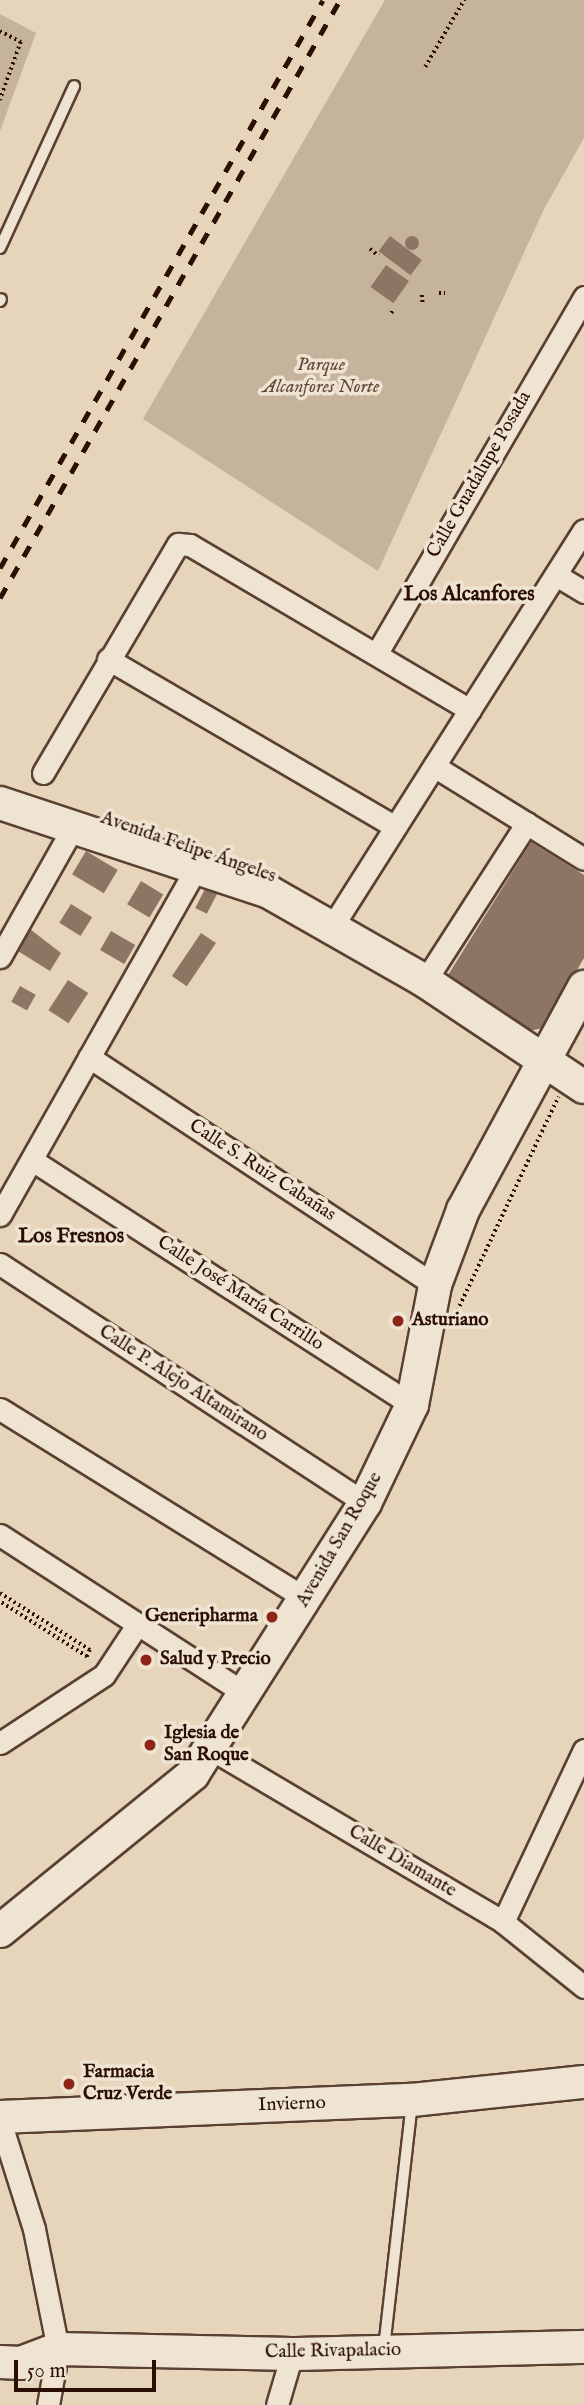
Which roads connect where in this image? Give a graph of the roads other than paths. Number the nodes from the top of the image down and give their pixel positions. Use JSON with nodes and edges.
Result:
{"nodes":[{"id":1,"x":74,"y":86,"type":"dead end"},
{"id":2,"x":0,"y":248,"type":"edge"},
{"id":3,"x":584,"y":297,"type":"edge"},
{"id":4,"x":584,"y":530,"type":"edge"},
{"id":5,"x":556,"y":575,"type":"junction"},
{"id":6,"x":584,"y":592,"type":"edge"},
{"id":7,"x":377,"y":653,"type":"junction"},
{"id":8,"x":108,"y":659,"type":"junction"},
{"id":9,"x":470,"y":710,"type":"junction"},
{"id":10,"x":433,"y":766,"type":"junction"},
{"id":11,"x":44,"y":773,"type":"dead end"},
{"id":12,"x":0,"y":783,"type":"edge"},
{"id":13,"x":0,"y":803,"type":"edge"},
{"id":14,"x":527,"y":823,"type":"junction"},
{"id":15,"x":394,"y":826,"type":"junction"},
{"id":16,"x":70,"y":833,"type":"dead end"},
{"id":17,"x":584,"y":859,"type":"edge"},
{"id":18,"x":190,"y":879,"type":"dead end"},
{"id":19,"x":335,"y":922,"type":"junction"},
{"id":20,"x":360,"y":942,"type":"junction"},
{"id":21,"x":0,"y":957,"type":"edge"},
{"id":22,"x":425,"y":981,"type":"junction"},
{"id":23,"x":584,"y":987,"type":"edge"},
{"id":24,"x":89,"y":1057,"type":"junction"},
{"id":25,"x":564,"y":1075,"type":"edge"},
{"id":26,"x":32,"y":1160,"type":"junction"},
{"id":27,"x":0,"y":1215,"type":"edge"},
{"id":28,"x":0,"y":1264,"type":"edge"},
{"id":29,"x":435,"y":1285,"type":"junction"},
{"id":30,"x":412,"y":1405,"type":"junction"},
{"id":31,"x":0,"y":1409,"type":"edge"},
{"id":32,"x":365,"y":1503,"type":"junction"},
{"id":33,"x":0,"y":1535,"type":"edge"},
{"id":34,"x":306,"y":1598,"type":"junction"},
{"id":35,"x":137,"y":1625,"type":"junction"},
{"id":36,"x":246,"y":1694,"type":"junction"},
{"id":37,"x":0,"y":1743,"type":"edge"},
{"id":38,"x":211,"y":1749,"type":"junction"},
{"id":39,"x":584,"y":1750,"type":"edge"},
{"id":40,"x":503,"y":1922,"type":"junction"},
{"id":41,"x":0,"y":1931,"type":"edge"},
{"id":42,"x":584,"y":1987,"type":"edge"},
{"id":43,"x":584,"y":2082,"type":"edge"},
{"id":44,"x":412,"y":2100,"type":"junction"},
{"id":45,"x":0,"y":2119,"type":"edge"},
{"id":46,"x":584,"y":2347,"type":"edge"},
{"id":47,"x":58,"y":2349,"type":"junction"},
{"id":48,"x":383,"y":2351,"type":"junction"},
{"id":49,"x":292,"y":2354,"type":"junction"},
{"id":50,"x":0,"y":2362,"type":"edge"},
{"id":51,"x":48,"y":2405,"type":"edge"},
{"id":52,"x":277,"y":2405,"type":"edge"}],
"edges":[{"from":1,"to":2,"type":"lane"},
{"from":3,"to":7,"type":"street","name":"Calle Guadalupe Posada"},
{"from":4,"to":5,"type":"street"},
{"from":5,"to":6,"type":"street"},
{"from":5,"to":9,"type":"street"},
{"from":7,"to":8,"type":"street"},
{"from":7,"to":9,"type":"street"},
{"from":8,"to":11,"type":"street"},
{"from":8,"to":15,"type":"street"},
{"from":9,"to":10,"type":"street"},
{"from":10,"to":14,"type":"street"},
{"from":10,"to":15,"type":"street"},
{"from":12,"to":19,"type":"street","name":"Avenida Felipe Ángeles"},
{"from":13,"to":20,"type":"street","name":"Avenida Felipe Ángeles"},
{"from":14,"to":17,"type":"street"},
{"from":14,"to":22,"type":"street"},
{"from":15,"to":19,"type":"street"},
{"from":16,"to":21,"type":"street"},
{"from":18,"to":24,"type":"street"},
{"from":19,"to":20,"type":"street","name":"Avenida Felipe Ángeles"},
{"from":20,"to":22,"type":"street","name":"Avenida Felipe Ángeles"},
{"from":22,"to":25,"type":"street","name":"Avenida Felipe Ángeles"},
{"from":23,"to":25,"type":"street","name":"Avenida San Roque"},
{"from":24,"to":26,"type":"street"},
{"from":24,"to":29,"type":"street","name":"Calle S. Ruiz Cabañas"},
{"from":25,"to":29,"type":"street","name":"Avenida San Roque"},
{"from":26,"to":27,"type":"street"},
{"from":26,"to":30,"type":"street","name":"Calle José María Carrillo"},
{"from":28,"to":32,"type":"street","name":"Calle P. Alejo Altamirano"},
{"from":29,"to":30,"type":"street","name":"Avenida San Roque"},
{"from":30,"to":32,"type":"street","name":"Avenida San Roque"},
{"from":31,"to":34,"type":"street"},
{"from":32,"to":34,"type":"street","name":"Avenida San Roque"},
{"from":33,"to":35,"type":"street"},
{"from":34,"to":36,"type":"street","name":"Avenida San Roque"},
{"from":35,"to":36,"type":"street"},
{"from":35,"to":37,"type":"street"},
{"from":36,"to":38,"type":"street","name":"Avenida San Roque"},
{"from":38,"to":40,"type":"street","name":"Calle Diamante"},
{"from":38,"to":41,"type":"street","name":"Avenida San Roque"},
{"from":39,"to":40,"type":"street"},
{"from":40,"to":42,"type":"street","name":"Calle Diamante"},
{"from":43,"to":44,"type":"street","name":"Invierno"},
{"from":44,"to":45,"type":"street","name":"Invierno"},
{"from":44,"to":48,"type":"lane"},
{"from":45,"to":47,"type":"street"},
{"from":46,"to":48,"type":"street","name":"Calle Rivapalacio"},
{"from":47,"to":49,"type":"street","name":"Calle Rivapalacio"},
{"from":47,"to":50,"type":"street","name":"Calle Rivapalacio"},
{"from":47,"to":51,"type":"street"},
{"from":48,"to":49,"type":"street","name":"Calle Rivapalacio"},
{"from":49,"to":52,"type":"street"}]}
